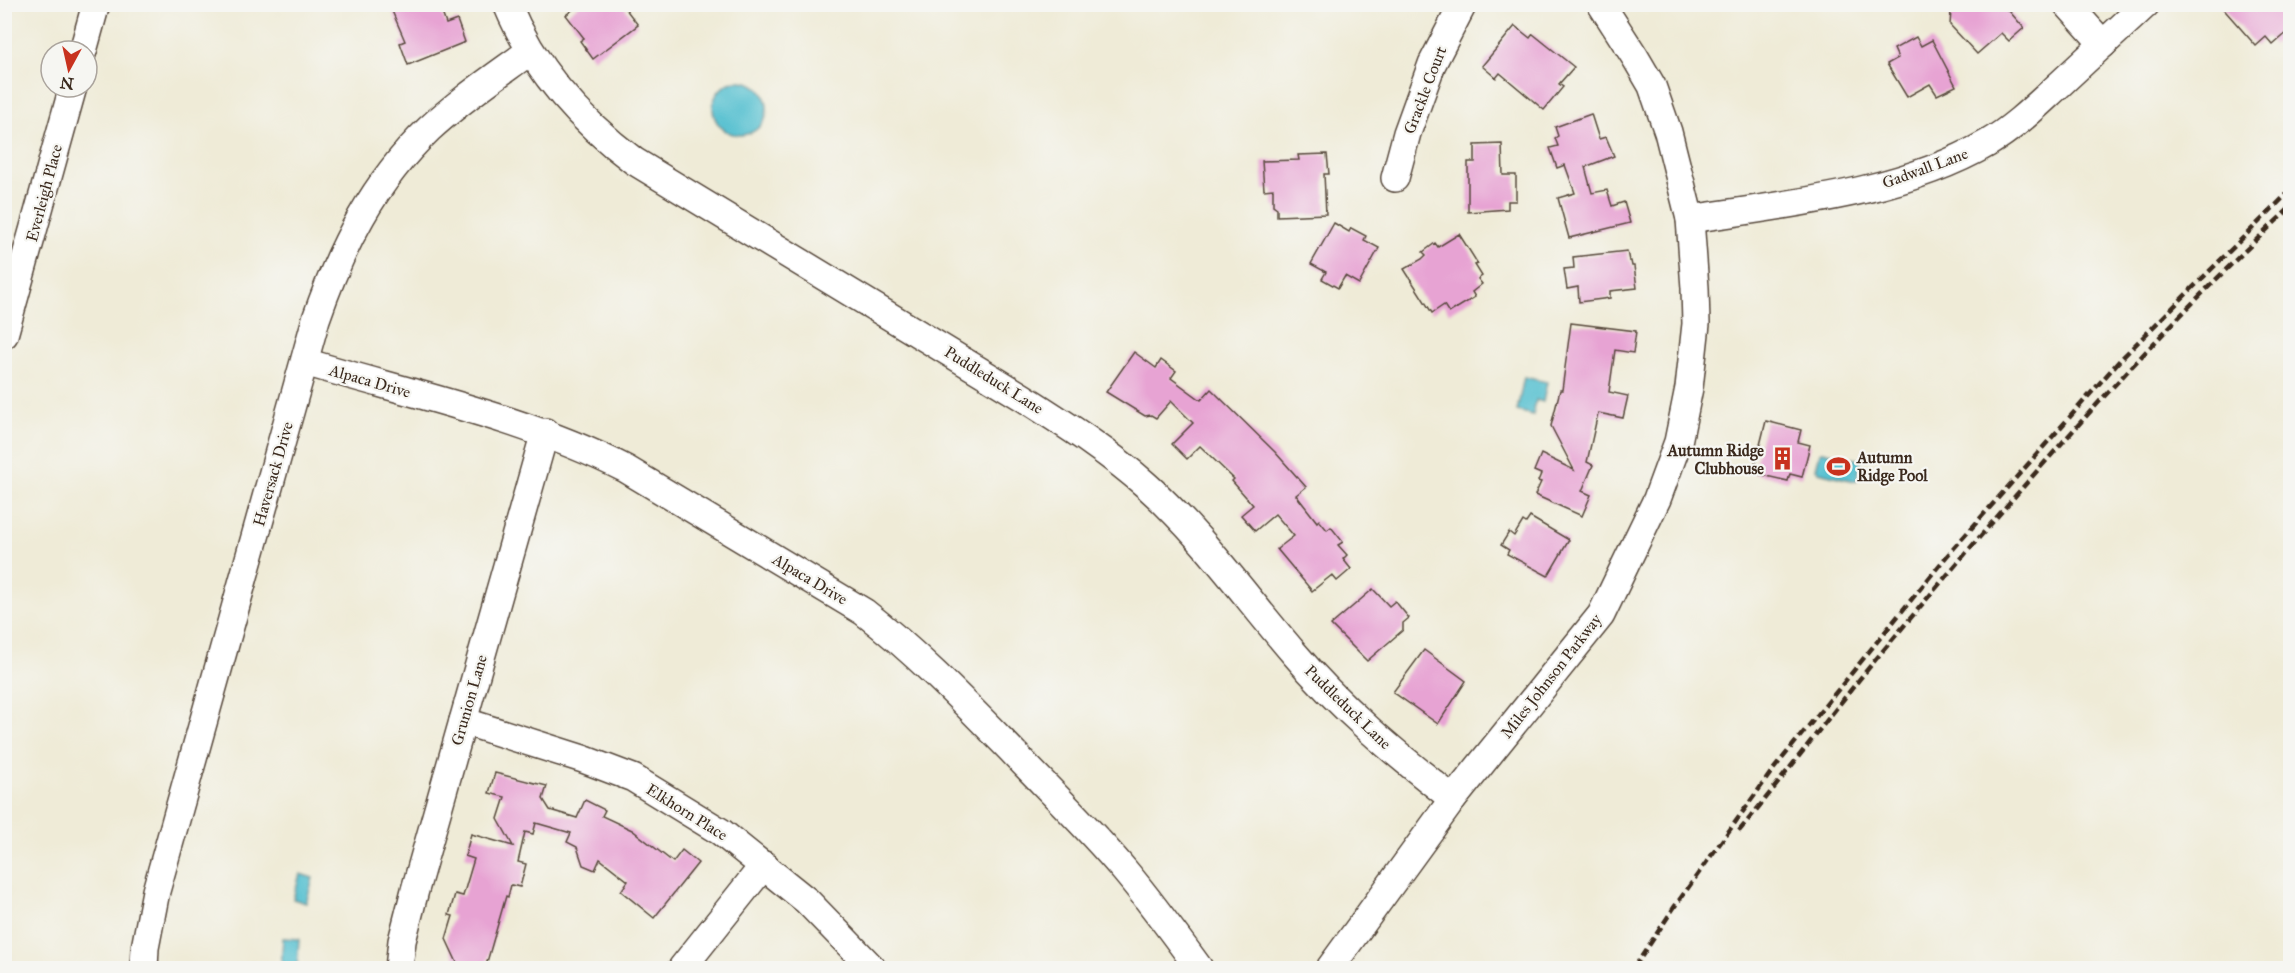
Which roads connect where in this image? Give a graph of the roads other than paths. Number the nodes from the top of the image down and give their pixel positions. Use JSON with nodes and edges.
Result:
{"nodes":[{"id":1,"x":96,"y":4,"type":"edge"},
{"id":2,"x":507,"y":4,"type":"edge"},
{"id":3,"x":1463,"y":4,"type":"edge"},
{"id":4,"x":1601,"y":4,"type":"edge"},
{"id":5,"x":2067,"y":4,"type":"edge"},
{"id":6,"x":2146,"y":4,"type":"edge"},
{"id":7,"x":86,"y":39,"type":"edge"},
{"id":8,"x":2103,"y":44,"type":"junction"},
{"id":9,"x":530,"y":51,"type":"junction"},
{"id":10,"x":70,"y":99,"type":"edge"},
{"id":11,"x":1395,"y":178,"type":"dead end"},
{"id":12,"x":1690,"y":219,"type":"junction"},
{"id":13,"x":4,"y":334,"type":"edge"},
{"id":14,"x":305,"y":362,"type":"junction"},
{"id":15,"x":545,"y":432,"type":"junction"},
{"id":16,"x":463,"y":721,"type":"junction"},
{"id":17,"x":1453,"y":799,"type":"junction"},
{"id":18,"x":764,"y":865,"type":"junction"},
{"id":19,"x":682,"y":968,"type":"edge"},
{"id":20,"x":144,"y":969,"type":"edge"},
{"id":21,"x":399,"y":969,"type":"edge"},
{"id":22,"x":872,"y":969,"type":"edge"},
{"id":23,"x":1199,"y":969,"type":"edge"},
{"id":24,"x":1330,"y":969,"type":"edge"}],
"edges":[{"from":1,"to":7,"type":"street"},
{"from":2,"to":9,"type":"street","name":"Puddleduck Lane"},
{"from":3,"to":11,"type":"street","name":"Grackle Court"},
{"from":4,"to":12,"type":"street","name":"Miles Johnson Parkway"},
{"from":5,"to":8,"type":"street"},
{"from":6,"to":8,"type":"street","name":"Gadwall Lane"},
{"from":8,"to":12,"type":"street","name":"Gadwall Lane"},
{"from":9,"to":14,"type":"street","name":"Haversack Drive"},
{"from":9,"to":17,"type":"street","name":"Puddleduck Lane"},
{"from":10,"to":13,"type":"street","name":"Everleigh Place"},
{"from":12,"to":17,"type":"street","name":"Miles Johnson Parkway"},
{"from":14,"to":15,"type":"street","name":"Alpaca Drive"},
{"from":14,"to":20,"type":"street","name":"Haversack Drive"},
{"from":15,"to":16,"type":"street","name":"Grunion Lane"},
{"from":15,"to":23,"type":"street","name":"Alpaca Drive"},
{"from":16,"to":18,"type":"street","name":"Elkhorn Place"},
{"from":16,"to":21,"type":"street","name":"Grunion Lane"},
{"from":17,"to":24,"type":"street","name":"Miles Johnson Parkway"},
{"from":18,"to":19,"type":"street"},
{"from":18,"to":22,"type":"street","name":"Elkhorn Place"}]}
